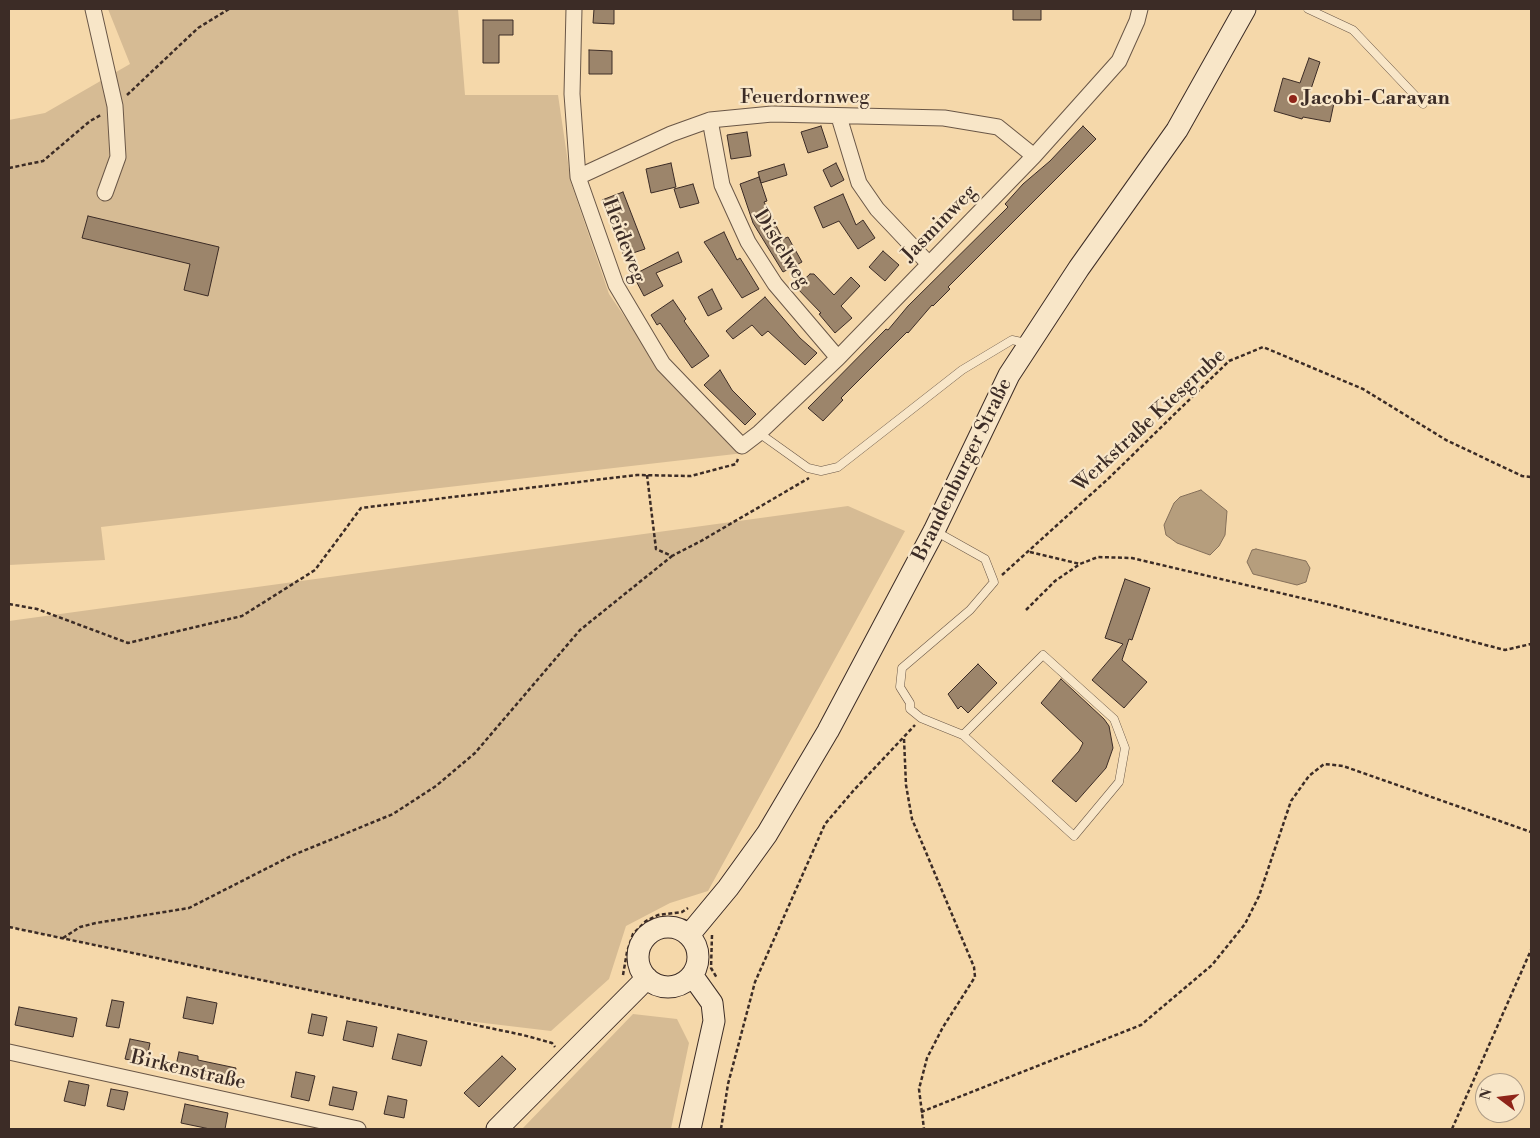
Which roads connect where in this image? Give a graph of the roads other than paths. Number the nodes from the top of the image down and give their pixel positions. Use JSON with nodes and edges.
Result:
{"nodes":[{"id":1,"x":93,"y":9,"type":"edge"},
{"id":2,"x":574,"y":9,"type":"edge"},
{"id":3,"x":1140,"y":9,"type":"edge"},
{"id":4,"x":1245,"y":9,"type":"edge"},
{"id":5,"x":1308,"y":9,"type":"edge"},
{"id":6,"x":1423,"y":104,"type":"dead end"},
{"id":7,"x":839,"y":117,"type":"junction"},
{"id":8,"x":710,"y":120,"type":"junction"},
{"id":9,"x":1034,"y":156,"type":"junction"},
{"id":10,"x":578,"y":177,"type":"junction"},
{"id":11,"x":105,"y":193,"type":"dead end"},
{"id":12,"x":929,"y":264,"type":"junction"},
{"id":13,"x":1028,"y":343,"type":"junction"},
{"id":14,"x":838,"y":358,"type":"junction"},
{"id":15,"x":759,"y":433,"type":"junction"},
{"id":16,"x":742,"y":446,"type":"joint"},
{"id":17,"x":934,"y":531,"type":"junction"},
{"id":18,"x":963,"y":735,"type":"junction"},
{"id":19,"x":689,"y":935,"type":"junction"},
{"id":20,"x":692,"y":975,"type":"junction"},
{"id":21,"x":647,"y":978,"type":"junction"},
{"id":22,"x":9,"y":1052,"type":"edge"},
{"id":23,"x":358,"y":1129,"type":"edge"},
{"id":24,"x":497,"y":1129,"type":"edge"},
{"id":25,"x":690,"y":1129,"type":"edge"}],
"edges":[{"from":1,"to":11,"type":"street"},
{"from":2,"to":10,"type":"street","name":"Heideweg"},
{"from":3,"to":9,"type":"street","name":"Jasminweg"},
{"from":4,"to":13,"type":"street","name":"Brandenburger Straße"},
{"from":5,"to":6,"type":"lane"},
{"from":7,"to":8,"type":"street","name":"Feuerdornweg"},
{"from":7,"to":9,"type":"street","name":"Feuerdornweg"},
{"from":7,"to":12,"type":"street"},
{"from":8,"to":10,"type":"street","name":"Feuerdornweg"},
{"from":8,"to":14,"type":"street","name":"Distelweg"},
{"from":9,"to":12,"type":"street","name":"Jasminweg"},
{"from":10,"to":16,"type":"street","name":"Heideweg"},
{"from":12,"to":14,"type":"street","name":"Jasminweg"},
{"from":13,"to":15,"type":"lane"},
{"from":13,"to":17,"type":"street","name":"Brandenburger Straße"},
{"from":14,"to":15,"type":"street","name":"Jasminweg"},
{"from":15,"to":16,"type":"street","name":"Jasminweg"},
{"from":17,"to":18,"type":"lane"},
{"from":17,"to":19,"type":"street","name":"Brandenburger Straße"},
{"from":18,"to":18,"type":"lane"},
{"from":19,"to":20,"type":"street"},
{"from":19,"to":21,"type":"street"},
{"from":20,"to":21,"type":"street"},
{"from":20,"to":25,"type":"street"},
{"from":21,"to":24,"type":"street"},
{"from":22,"to":23,"type":"street","name":"Birkenstraße"}]}
